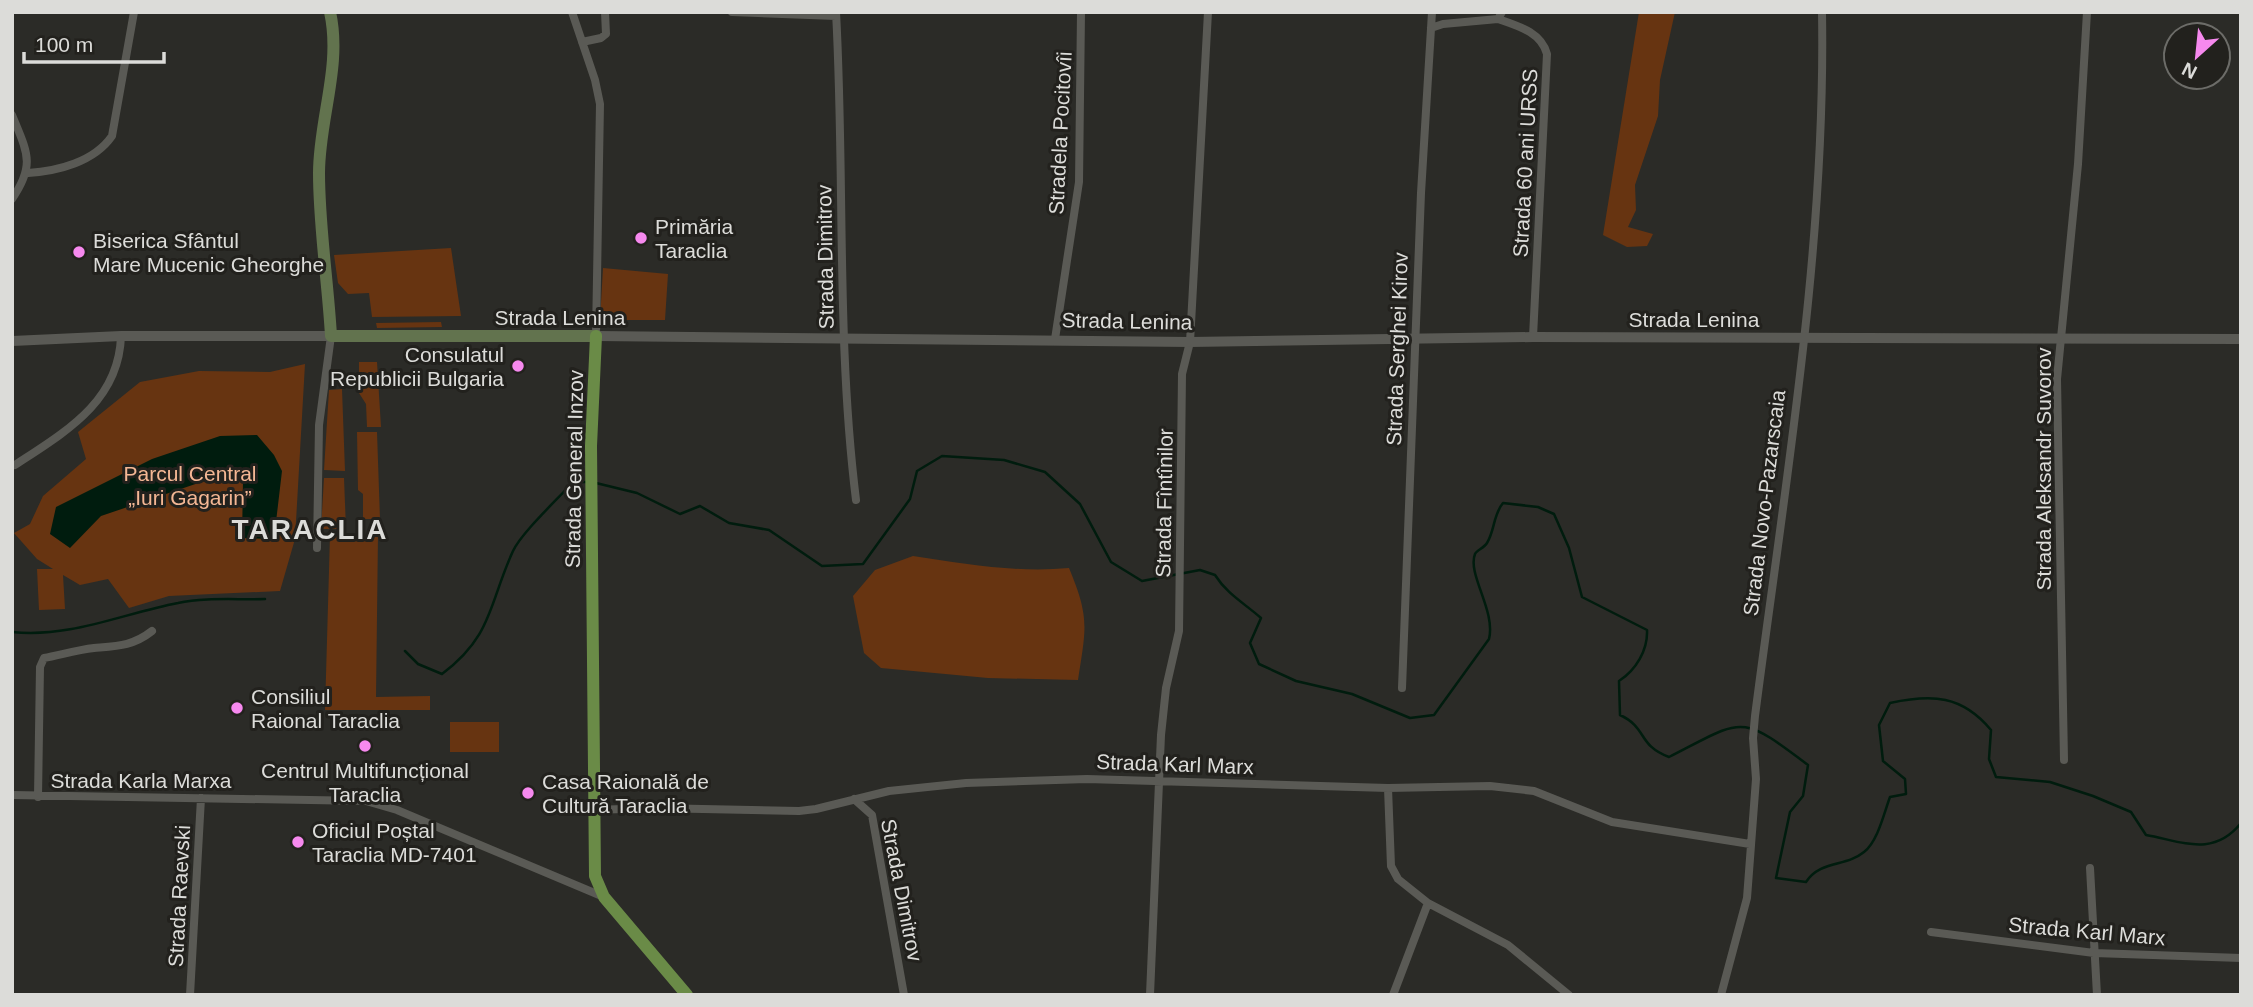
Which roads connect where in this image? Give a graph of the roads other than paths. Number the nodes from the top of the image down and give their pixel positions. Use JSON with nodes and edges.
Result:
{"nodes":[{"id":1,"x":134,"y":12,"type":"edge"},
{"id":2,"x":330,"y":12,"type":"edge"},
{"id":3,"x":572,"y":12,"type":"edge"},
{"id":4,"x":605,"y":12,"type":"edge"},
{"id":5,"x":732,"y":12,"type":"edge"},
{"id":6,"x":1081,"y":12,"type":"edge"},
{"id":7,"x":1209,"y":12,"type":"edge"},
{"id":8,"x":1432,"y":12,"type":"edge"},
{"id":9,"x":1822,"y":12,"type":"edge"},
{"id":10,"x":2087,"y":12,"type":"edge"},
{"id":11,"x":836,"y":14,"type":"edge"},
{"id":12,"x":1500,"y":16,"type":"edge"},
{"id":13,"x":1431,"y":28,"type":"junction"},
{"id":14,"x":582,"y":42,"type":"junction"},
{"id":15,"x":12,"y":115,"type":"edge"},
{"id":16,"x":28,"y":173,"type":"junction"},
{"id":17,"x":12,"y":199,"type":"edge"},
{"id":18,"x":121,"y":336,"type":"junction"},
{"id":19,"x":331,"y":336,"type":"junction"},
{"id":20,"x":596,"y":336,"type":"junction"},
{"id":21,"x":1533,"y":337,"type":"junction"},
{"id":22,"x":843,"y":338,"type":"junction"},
{"id":23,"x":1055,"y":339,"type":"junction"},
{"id":24,"x":2241,"y":339,"type":"edge"},
{"id":25,"x":1802,"y":340,"type":"junction"},
{"id":26,"x":2059,"y":340,"type":"junction"},
{"id":27,"x":12,"y":341,"type":"edge"},
{"id":28,"x":1415,"y":341,"type":"junction"},
{"id":29,"x":1189,"y":342,"type":"junction"},
{"id":30,"x":15,"y":465,"type":"dead end"},
{"id":31,"x":856,"y":500,"type":"dead end"},
{"id":32,"x":317,"y":548,"type":"dead end"},
{"id":33,"x":152,"y":631,"type":"dead end"},
{"id":34,"x":1402,"y":688,"type":"dead end"},
{"id":35,"x":2064,"y":760,"type":"dead end"},
{"id":36,"x":1160,"y":779,"type":"junction"},
{"id":37,"x":1388,"y":788,"type":"junction"},
{"id":38,"x":12,"y":795,"type":"edge"},
{"id":39,"x":38,"y":797,"type":"junction"},
{"id":40,"x":201,"y":798,"type":"junction"},
{"id":41,"x":854,"y":799,"type":"junction"},
{"id":42,"x":593,"y":810,"type":"junction"},
{"id":43,"x":1750,"y":844,"type":"junction"},
{"id":44,"x":2090,"y":868,"type":"dead end"},
{"id":45,"x":604,"y":897,"type":"junction"},
{"id":46,"x":1429,"y":903,"type":"junction"},
{"id":47,"x":1931,"y":932,"type":"dead end"},
{"id":48,"x":2094,"y":953,"type":"junction"},
{"id":49,"x":2241,"y":958,"type":"edge"},
{"id":50,"x":190,"y":995,"type":"edge"},
{"id":51,"x":687,"y":995,"type":"edge"},
{"id":52,"x":904,"y":995,"type":"edge"},
{"id":53,"x":1150,"y":995,"type":"edge"},
{"id":54,"x":1393,"y":995,"type":"edge"},
{"id":55,"x":1569,"y":995,"type":"edge"},
{"id":56,"x":1721,"y":995,"type":"edge"},
{"id":57,"x":2097,"y":995,"type":"edge"}],
"edges":[{"from":1,"to":16,"type":"street"},
{"from":2,"to":19,"type":"main road"},
{"from":3,"to":14,"type":"street","name":"Strada General Inzov"},
{"from":4,"to":14,"type":"street"},
{"from":5,"to":11,"type":"street"},
{"from":6,"to":23,"type":"street","name":"Stradela Pocitovîi"},
{"from":7,"to":29,"type":"street","name":"Strada Fîntînilor"},
{"from":8,"to":13,"type":"street","name":"Strada Serghei Kirov"},
{"from":9,"to":25,"type":"street","name":"Strada Novo-Pazarscaia"},
{"from":10,"to":26,"type":"street","name":"Strada Aleksandr Suvorov"},
{"from":11,"to":22,"type":"street","name":"Strada Dimitrov"},
{"from":12,"to":13,"type":"street"},
{"from":12,"to":21,"type":"street","name":"Strada 60 ani URSS"},
{"from":13,"to":28,"type":"street","name":"Strada Serghei Kirov"},
{"from":14,"to":20,"type":"street","name":"Strada General Inzov"},
{"from":15,"to":16,"type":"street"},
{"from":16,"to":17,"type":"street"},
{"from":18,"to":19,"type":"street","name":"Strada Lenina"},
{"from":18,"to":27,"type":"street","name":"Strada Lenina"},
{"from":18,"to":30,"type":"street"},
{"from":19,"to":20,"type":"main road","name":"Strada Lenina"},
{"from":19,"to":32,"type":"street"},
{"from":20,"to":22,"type":"street","name":"Strada Lenina"},
{"from":20,"to":42,"type":"main road","name":"Strada General Inzov"},
{"from":21,"to":25,"type":"street","name":"Strada Lenina"},
{"from":21,"to":28,"type":"street","name":"Strada Lenina"},
{"from":22,"to":23,"type":"street","name":"Strada Lenina"},
{"from":22,"to":31,"type":"street","name":"Strada Dimitrov"},
{"from":23,"to":29,"type":"street","name":"Strada Lenina"},
{"from":24,"to":26,"type":"street","name":"Strada Lenina"},
{"from":25,"to":26,"type":"street","name":"Strada Lenina"},
{"from":25,"to":43,"type":"street","name":"Strada Novo-Pazarscaia"},
{"from":26,"to":35,"type":"street","name":"Strada Aleksandr Suvorov"},
{"from":28,"to":29,"type":"street","name":"Strada Lenina"},
{"from":28,"to":34,"type":"street","name":"Strada Serghei Kirov"},
{"from":29,"to":36,"type":"street","name":"Strada Fîntînilor"},
{"from":33,"to":39,"type":"street"},
{"from":36,"to":37,"type":"street","name":"Strada Karl Marx"},
{"from":36,"to":41,"type":"street","name":"Strada Karl Marx"},
{"from":36,"to":53,"type":"street","name":"Strada Fîntînilor"},
{"from":37,"to":43,"type":"street","name":"Strada Karl Marx"},
{"from":37,"to":46,"type":"street"},
{"from":38,"to":39,"type":"street","name":"Strada Karla Marxa"},
{"from":39,"to":40,"type":"street","name":"Strada Karla Marxa"},
{"from":40,"to":45,"type":"street","name":"Strada Karla Marxa"},
{"from":40,"to":50,"type":"street","name":"Strada Raevski"},
{"from":41,"to":42,"type":"street","name":"Strada Karl Marx"},
{"from":41,"to":52,"type":"street","name":"Strada Dimitrov"},
{"from":42,"to":45,"type":"main road","name":"Strada General Inzov"},
{"from":43,"to":56,"type":"street","name":"Strada Novo-Pazarscaia"},
{"from":44,"to":48,"type":"street"},
{"from":45,"to":51,"type":"main road"},
{"from":46,"to":54,"type":"street"},
{"from":46,"to":55,"type":"street"},
{"from":47,"to":48,"type":"street","name":"Strada Karl Marx"},
{"from":48,"to":49,"type":"street","name":"Strada Karl Marx"},
{"from":48,"to":57,"type":"street"}]}
